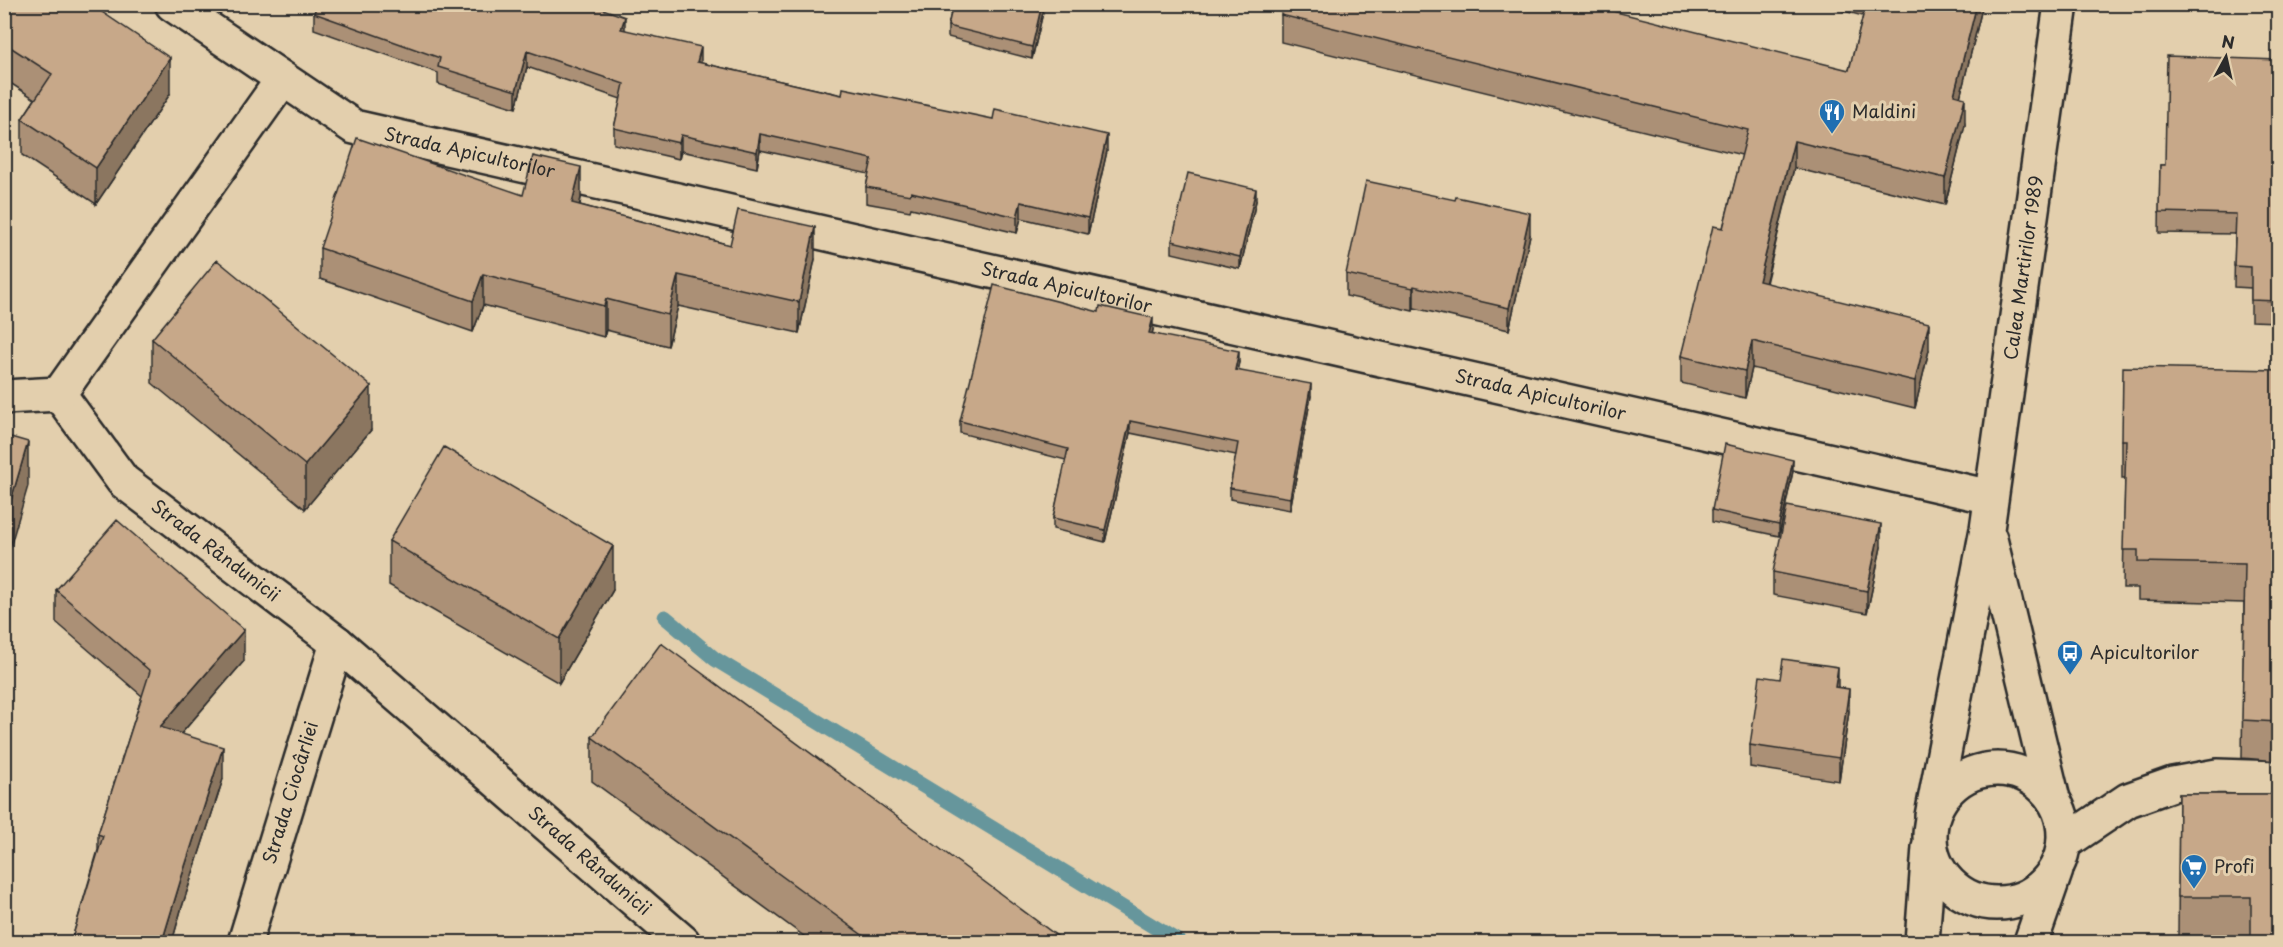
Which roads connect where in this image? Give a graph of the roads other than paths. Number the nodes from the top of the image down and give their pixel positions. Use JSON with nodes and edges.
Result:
{"nodes":[{"id":1,"x":172,"y":4,"type":"edge"},
{"id":2,"x":2061,"y":4,"type":"edge"},
{"id":3,"x":282,"y":80,"type":"junction"},
{"id":4,"x":59,"y":394,"type":"junction"},
{"id":5,"x":4,"y":397,"type":"edge"},
{"id":6,"x":1989,"y":513,"type":"junction"},
{"id":7,"x":337,"y":643,"type":"junction"},
{"id":8,"x":2278,"y":778,"type":"edge"},
{"id":9,"x":2054,"y":799,"type":"junction"},
{"id":10,"x":1931,"y":826,"type":"junction"},
{"id":11,"x":2061,"y":854,"type":"junction"},
{"id":12,"x":245,"y":942,"type":"edge"},
{"id":13,"x":683,"y":942,"type":"edge"},
{"id":14,"x":1922,"y":942,"type":"edge"},
{"id":15,"x":2031,"y":942,"type":"edge"}],
"edges":[{"from":1,"to":3,"type":"street","name":"Strada Apicultorilor"},
{"from":2,"to":6,"type":"street","name":"Calea Martirilor 1989"},
{"from":3,"to":4,"type":"street"},
{"from":3,"to":6,"type":"street","name":"Strada Apicultorilor"},
{"from":4,"to":5,"type":"street"},
{"from":4,"to":7,"type":"street","name":"Strada Rândunicii"},
{"from":6,"to":9,"type":"street","name":"Calea Martirilor 1989"},
{"from":6,"to":10,"type":"street","name":"Calea Martirilor 1989"},
{"from":7,"to":12,"type":"street","name":"Strada Ciocârliei"},
{"from":7,"to":13,"type":"street","name":"Strada Rândunicii"},
{"from":8,"to":11,"type":"street"},
{"from":9,"to":10,"type":"street"},
{"from":9,"to":11,"type":"street"},
{"from":10,"to":11,"type":"street"},
{"from":10,"to":14,"type":"street","name":"Calea Martirilor 1989"},
{"from":11,"to":15,"type":"street"}]}
